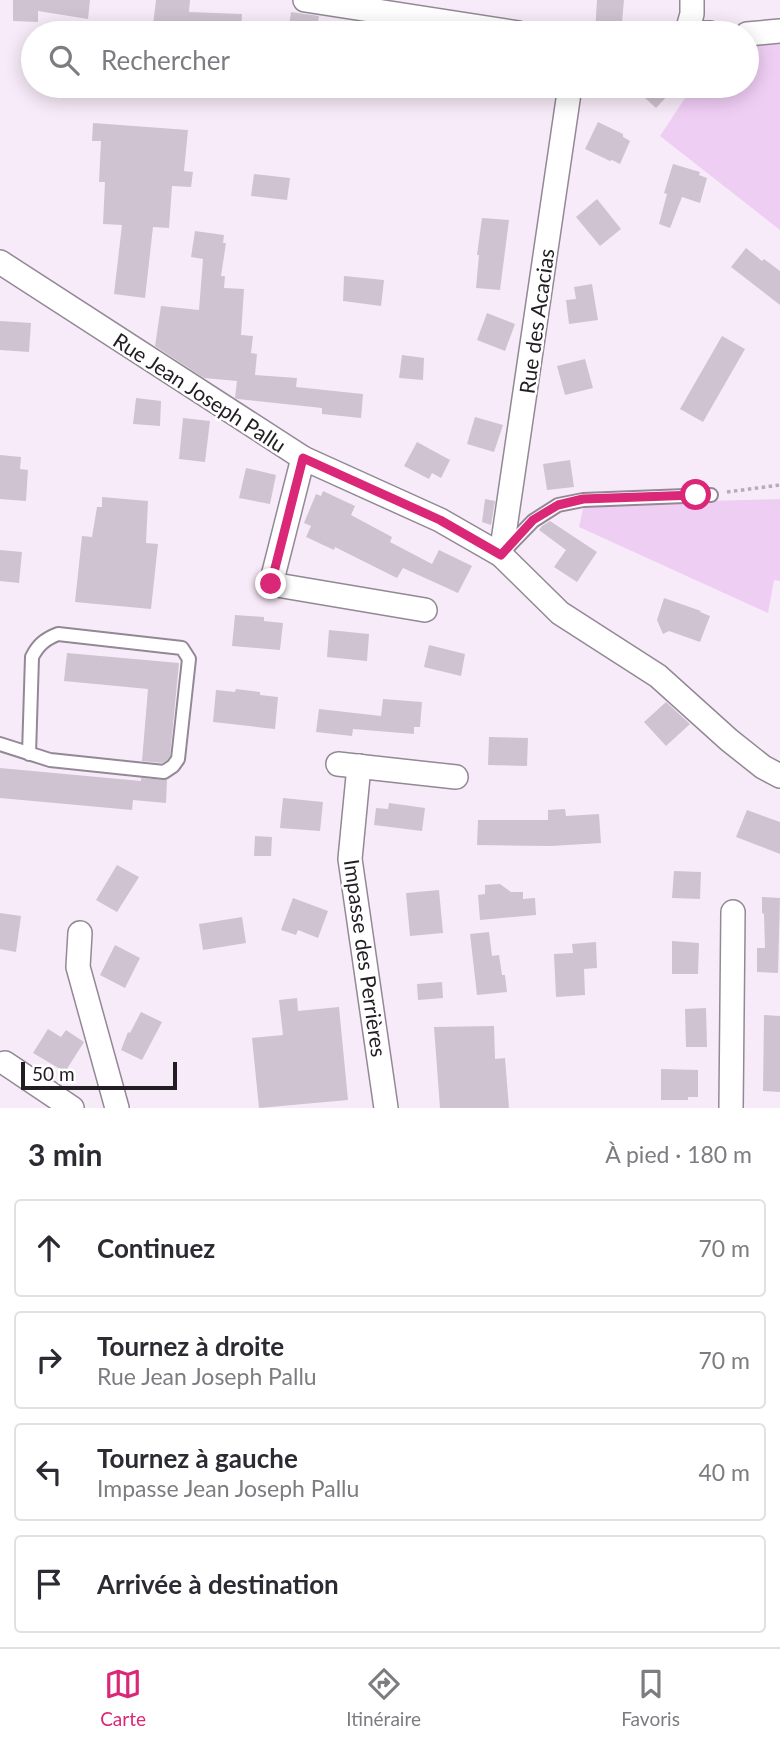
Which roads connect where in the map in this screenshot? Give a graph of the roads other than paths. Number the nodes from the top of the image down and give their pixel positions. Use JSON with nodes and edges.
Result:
{"nodes":[{"id":1,"x":305,"y":0,"type":"edge"},
{"id":2,"x":692,"y":0,"type":"edge"},
{"id":3,"x":441,"y":21,"type":"edge"},
{"id":4,"x":693,"y":21,"type":"edge"},
{"id":5,"x":780,"y":31,"type":"edge"},
{"id":6,"x":759,"y":33,"type":"edge"},
{"id":7,"x":568,"y":98,"type":"edge"},
{"id":8,"x":0,"y":262,"type":"edge"},
{"id":9,"x":303,"y":458,"type":"junction"},
{"id":10,"x":711,"y":495,"type":"road end"},
{"id":11,"x":501,"y":555,"type":"junction"},
{"id":12,"x":425,"y":610,"type":"dead end"},
{"id":13,"x":0,"y":744,"type":"edge"},
{"id":14,"x":29,"y":754,"type":"junction"},
{"id":15,"x":780,"y":776,"type":"edge"},
{"id":16,"x":456,"y":777,"type":"dead end"},
{"id":17,"x":733,"y":912,"type":"dead end"},
{"id":18,"x":80,"y":933,"type":"dead end"},
{"id":19,"x":5,"y":1063,"type":"dead end"},
{"id":20,"x":72,"y":1108,"type":"edge"},
{"id":21,"x":117,"y":1108,"type":"edge"},
{"id":22,"x":386,"y":1108,"type":"edge"},
{"id":23,"x":732,"y":1108,"type":"edge"}],
"edges":[{"from":1,"to":3,"type":"street"},
{"from":2,"to":4,"type":"street"},
{"from":5,"to":6,"type":"street"},
{"from":7,"to":11,"type":"street","name":"Rue des Acacias"},
{"from":8,"to":9,"type":"street","name":"Rue Jean Joseph Pallu"},
{"from":9,"to":11,"type":"street","name":"Rue Jean Joseph Pallu"},
{"from":9,"to":12,"type":"street"},
{"from":10,"to":11,"type":"lane"},
{"from":11,"to":15,"type":"street","name":"Rue Jean Joseph Pallu"},
{"from":13,"to":14,"type":"lane"},
{"from":14,"to":14,"type":"lane"},
{"from":16,"to":22,"type":"street","name":"Impasse des Perrières"},
{"from":17,"to":23,"type":"street"},
{"from":18,"to":21,"type":"street"},
{"from":19,"to":20,"type":"street"}]}
